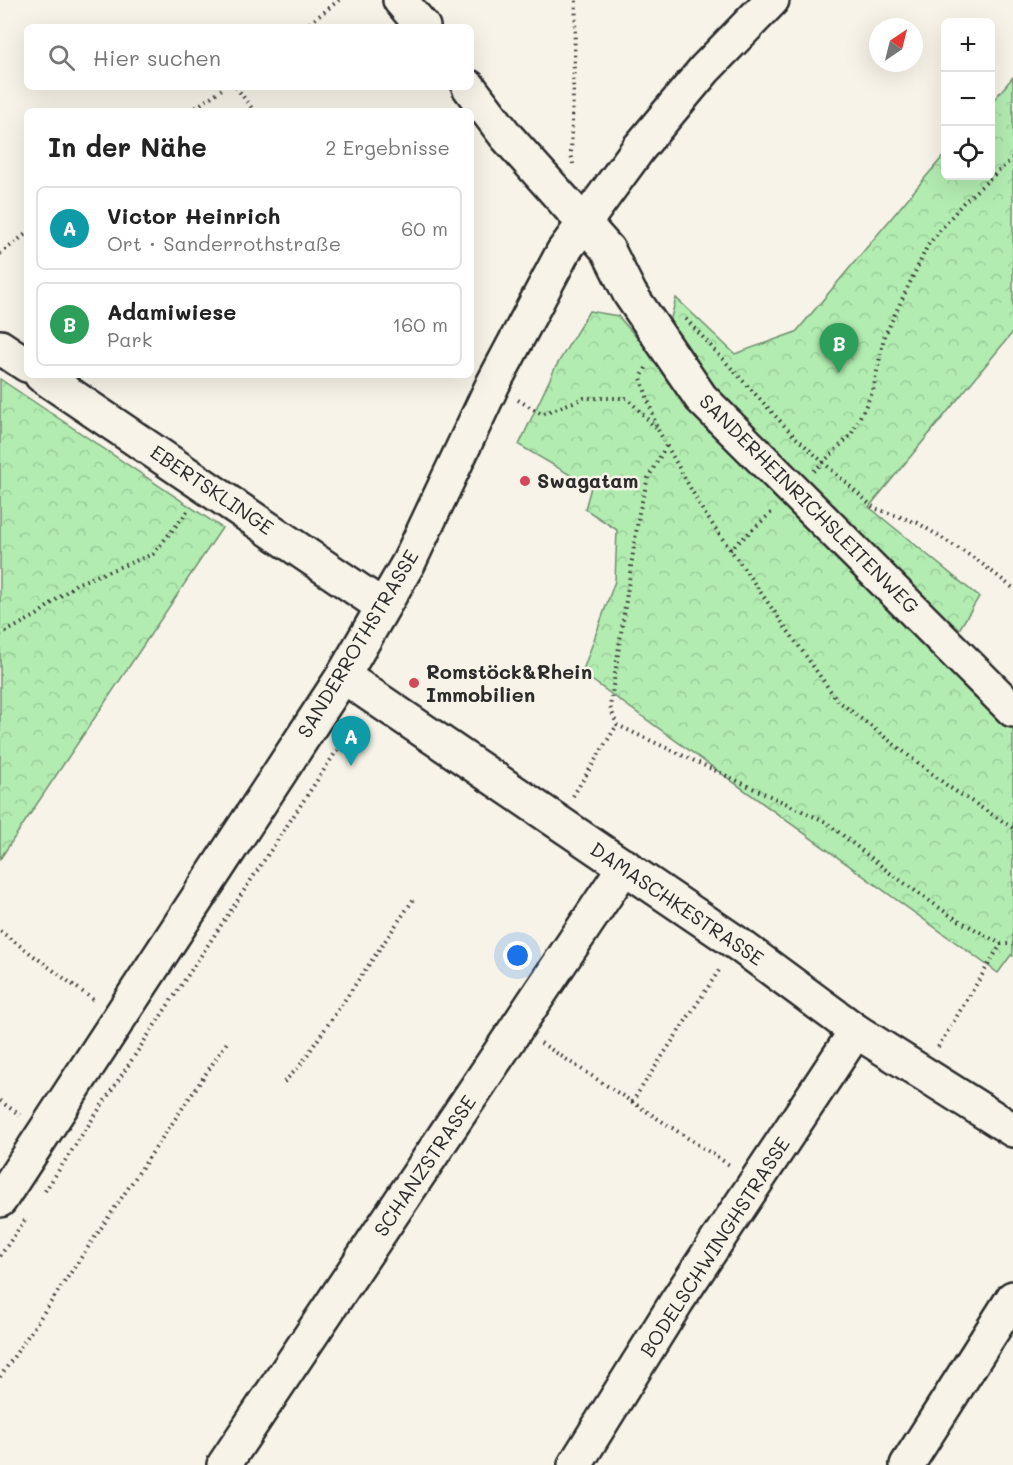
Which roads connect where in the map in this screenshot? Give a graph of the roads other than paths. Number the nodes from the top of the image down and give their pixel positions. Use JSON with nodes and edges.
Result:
{"nodes":[{"id":1,"x":400,"y":0,"type":"edge"},
{"id":2,"x":772,"y":0,"type":"edge"},
{"id":3,"x":420,"y":24,"type":"edge"},
{"id":4,"x":471,"y":90,"type":"edge"},
{"id":5,"x":585,"y":223,"type":"junction"},
{"id":6,"x":0,"y":347,"type":"edge"},
{"id":7,"x":24,"y":363,"type":"edge"},
{"id":8,"x":45,"y":378,"type":"edge"},
{"id":9,"x":382,"y":606,"type":"junction"},
{"id":10,"x":343,"y":676,"type":"junction"},
{"id":11,"x":1013,"y":710,"type":"edge"},
{"id":12,"x":625,"y":866,"type":"junction"},
{"id":13,"x":856,"y":1031,"type":"junction"},
{"id":14,"x":1013,"y":1130,"type":"edge"},
{"id":15,"x":13,"y":1209,"type":"edge"},
{"id":16,"x":1013,"y":1298,"type":"edge"},
{"id":17,"x":224,"y":1465,"type":"edge"},
{"id":18,"x":575,"y":1465,"type":"edge"},
{"id":19,"x":908,"y":1465,"type":"edge"}],
"edges":[{"from":1,"to":3,"type":"street"},
{"from":2,"to":5,"type":"street","name":"SANDERROTHSTRASSE"},
{"from":4,"to":5,"type":"street","name":"SANDERHEINRICHSLEITENWEG"},
{"from":5,"to":9,"type":"street","name":"SANDERROTHSTRASSE"},
{"from":5,"to":11,"type":"street","name":"SANDERHEINRICHSLEITENWEG"},
{"from":6,"to":7,"type":"street"},
{"from":8,"to":9,"type":"street","name":"EBERTSKLINGE"},
{"from":9,"to":10,"type":"street","name":"SANDERROTHSTRASSE"},
{"from":10,"to":12,"type":"street","name":"DAMASCHKESTRASSE"},
{"from":10,"to":15,"type":"street","name":"SANDERROTHSTRASSE"},
{"from":12,"to":13,"type":"street","name":"DAMASCHKESTRASSE"},
{"from":12,"to":17,"type":"street","name":"SCHANZSTRASSE"},
{"from":13,"to":14,"type":"street","name":"DAMASCHKESTRASSE"},
{"from":13,"to":18,"type":"street","name":"BODELSCHWINGHSTRASSE"},
{"from":16,"to":19,"type":"street"}]}
